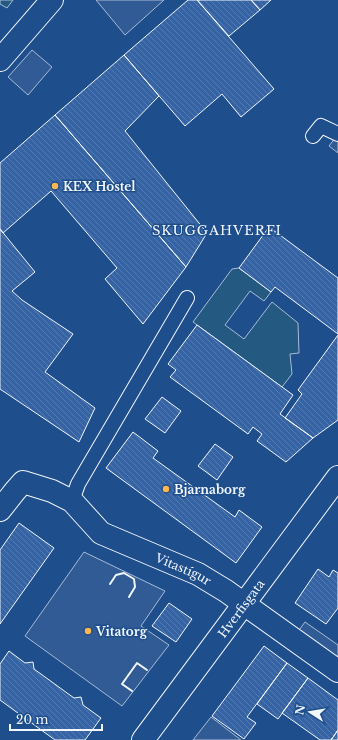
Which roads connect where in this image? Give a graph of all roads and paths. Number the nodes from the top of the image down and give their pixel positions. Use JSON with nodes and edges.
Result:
{"nodes":[{"id":1,"x":52,"y":0,"type":"edge"},
{"id":2,"x":0,"y":60,"type":"edge"},
{"id":3,"x":338,"y":134,"type":"edge"},
{"id":4,"x":313,"y":136,"type":"dead end"},
{"id":5,"x":187,"y":298,"type":"dead end"},
{"id":6,"x":338,"y":477,"type":"edge"},
{"id":7,"x":72,"y":501,"type":"junction"},
{"id":8,"x":0,"y":510,"type":"edge"},
{"id":9,"x":244,"y":603,"type":"junction"},
{"id":10,"x":338,"y":671,"type":"edge"},
{"id":11,"x":143,"y":740,"type":"edge"}],
"edges":[{"from":1,"to":2,"type":"street"},
{"from":3,"to":4,"type":"lane"},
{"from":5,"to":7,"type":"lane"},
{"from":6,"to":9,"type":"street","name":"Hverfisgata"},
{"from":7,"to":8,"type":"street","name":"Vitastígur"},
{"from":7,"to":9,"type":"street","name":"Vitastígur"},
{"from":9,"to":10,"type":"street","name":"Vitastígur"},
{"from":9,"to":11,"type":"street","name":"Hverfisgata"}]}
